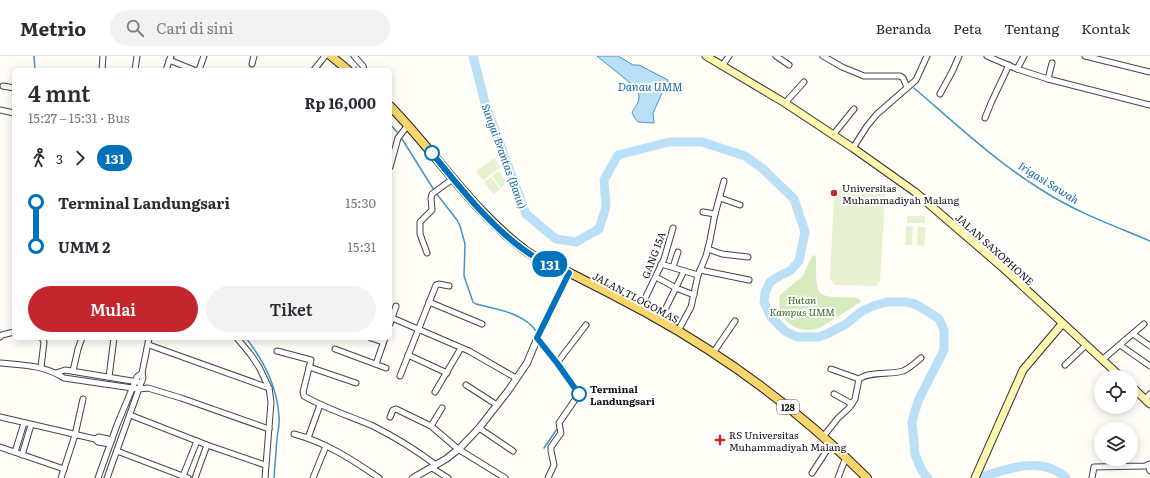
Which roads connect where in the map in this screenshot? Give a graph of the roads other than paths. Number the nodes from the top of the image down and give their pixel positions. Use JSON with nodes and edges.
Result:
{"nodes":[{"id":1,"x":103,"y":56,"type":"edge"},
{"id":2,"x":137,"y":56,"type":"edge"},
{"id":3,"x":204,"y":56,"type":"edge"},
{"id":4,"x":254,"y":56,"type":"edge"},
{"id":5,"x":325,"y":56,"type":"edge"},
{"id":6,"x":331,"y":56,"type":"edge"},
{"id":7,"x":354,"y":56,"type":"edge"},
{"id":8,"x":706,"y":56,"type":"edge"},
{"id":9,"x":729,"y":56,"type":"edge"},
{"id":10,"x":776,"y":56,"type":"edge"},
{"id":11,"x":823,"y":56,"type":"edge"},
{"id":12,"x":927,"y":56,"type":"edge"},
{"id":13,"x":959,"y":56,"type":"edge"},
{"id":14,"x":987,"y":56,"type":"edge"},
{"id":15,"x":1024,"y":56,"type":"edge"},
{"id":16,"x":1085,"y":56,"type":"edge"},
{"id":17,"x":170,"y":58,"type":"edge"},
{"id":18,"x":1052,"y":63,"type":"dead end"},
{"id":19,"x":252,"y":64,"type":"dead end"},
{"id":20,"x":789,"y":64,"type":"dead end"},
{"id":21,"x":722,"y":66,"type":"junction"},
{"id":22,"x":1009,"y":66,"type":"junction"},
{"id":23,"x":102,"y":68,"type":"edge"},
{"id":24,"x":135,"y":68,"type":"edge"},
{"id":25,"x":167,"y":68,"type":"edge"},
{"id":26,"x":190,"y":68,"type":"edge"},
{"id":27,"x":200,"y":68,"type":"edge"},
{"id":28,"x":316,"y":68,"type":"edge"},
{"id":29,"x":346,"y":68,"type":"edge"},
{"id":30,"x":364,"y":68,"type":"edge"},
{"id":31,"x":1017,"y":69,"type":"junction"},
{"id":32,"x":1150,"y":72,"type":"edge"},
{"id":33,"x":1048,"y":79,"type":"junction"},
{"id":34,"x":804,"y":82,"type":"dead end"},
{"id":35,"x":3,"y":86,"type":"dead end"},
{"id":36,"x":908,"y":86,"type":"junction"},
{"id":37,"x":12,"y":88,"type":"edge"},
{"id":38,"x":941,"y":93,"type":"dead end"},
{"id":39,"x":785,"y":103,"type":"junction"},
{"id":40,"x":1150,"y":105,"type":"edge"},
{"id":41,"x":392,"y":108,"type":"edge"},
{"id":42,"x":854,"y":109,"type":"dead end"},
{"id":43,"x":0,"y":110,"type":"edge"},
{"id":44,"x":12,"y":113,"type":"edge"},
{"id":45,"x":986,"y":116,"type":"dead end"},
{"id":46,"x":408,"y":125,"type":"junction"},
{"id":47,"x":833,"y":135,"type":"junction"},
{"id":48,"x":854,"y":148,"type":"junction"},
{"id":49,"x":392,"y":160,"type":"edge"},
{"id":50,"x":454,"y":178,"type":"junction"},
{"id":51,"x":724,"y":181,"type":"dead end"},
{"id":52,"x":720,"y":198,"type":"junction"},
{"id":53,"x":740,"y":205,"type":"dead end"},
{"id":54,"x":702,"y":212,"type":"dead end"},
{"id":55,"x":715,"y":214,"type":"junction"},
{"id":56,"x":673,"y":228,"type":"dead end"},
{"id":57,"x":708,"y":249,"type":"junction"},
{"id":58,"x":678,"y":252,"type":"dead end"},
{"id":59,"x":427,"y":253,"type":"dead end"},
{"id":60,"x":748,"y":258,"type":"dead end"},
{"id":61,"x":661,"y":264,"type":"junction"},
{"id":62,"x":673,"y":267,"type":"junction"},
{"id":63,"x":684,"y":271,"type":"junction"},
{"id":64,"x":569,"y":273,"type":"junction"},
{"id":65,"x":699,"y":273,"type":"junction"},
{"id":66,"x":656,"y":277,"type":"junction"},
{"id":67,"x":748,"y":280,"type":"dead end"},
{"id":68,"x":449,"y":286,"type":"dead end"},
{"id":69,"x":676,"y":288,"type":"junction"},
{"id":70,"x":694,"y":295,"type":"junction"},
{"id":71,"x":429,"y":302,"type":"junction"},
{"id":72,"x":396,"y":306,"type":"dead end"},
{"id":73,"x":640,"y":309,"type":"junction"},
{"id":74,"x":392,"y":317,"type":"edge"},
{"id":75,"x":392,"y":320,"type":"edge"},
{"id":76,"x":660,"y":320,"type":"junction"},
{"id":77,"x":735,"y":321,"type":"dead end"},
{"id":78,"x":482,"y":324,"type":"dead end"},
{"id":79,"x":1062,"y":324,"type":"junction"},
{"id":80,"x":1144,"y":324,"type":"dead end"},
{"id":81,"x":586,"y":325,"type":"dead end"},
{"id":82,"x":418,"y":329,"type":"junction"},
{"id":83,"x":678,"y":331,"type":"junction"},
{"id":84,"x":12,"y":332,"type":"edge"},
{"id":85,"x":1133,"y":334,"type":"junction"},
{"id":86,"x":538,"y":335,"type":"junction"},
{"id":87,"x":0,"y":337,"type":"edge"},
{"id":88,"x":43,"y":340,"type":"edge"},
{"id":89,"x":81,"y":340,"type":"edge"},
{"id":90,"x":114,"y":340,"type":"edge"},
{"id":91,"x":149,"y":340,"type":"edge"},
{"id":92,"x":239,"y":340,"type":"edge"},
{"id":93,"x":384,"y":340,"type":"edge"},
{"id":94,"x":149,"y":345,"type":"junction"},
{"id":95,"x":1086,"y":345,"type":"junction"},
{"id":96,"x":1120,"y":345,"type":"junction"},
{"id":97,"x":1150,"y":346,"type":"edge"},
{"id":98,"x":461,"y":348,"type":"junction"},
{"id":99,"x":334,"y":349,"type":"dead end"},
{"id":100,"x":277,"y":351,"type":"dead end"},
{"id":101,"x":713,"y":353,"type":"junction"},
{"id":102,"x":408,"y":354,"type":"junction"},
{"id":103,"x":921,"y":358,"type":"dead end"},
{"id":104,"x":1102,"y":360,"type":"junction"},
{"id":105,"x":559,"y":362,"type":"junction"},
{"id":106,"x":0,"y":363,"type":"edge"},
{"id":107,"x":376,"y":364,"type":"junction"},
{"id":108,"x":1065,"y":365,"type":"dead end"},
{"id":109,"x":1150,"y":366,"type":"edge"},
{"id":110,"x":41,"y":367,"type":"junction"},
{"id":111,"x":309,"y":367,"type":"junction"},
{"id":112,"x":386,"y":368,"type":"dead end"},
{"id":113,"x":831,"y":369,"type":"dead end"},
{"id":114,"x":1113,"y":370,"type":"edge"},
{"id":115,"x":73,"y":371,"type":"junction"},
{"id":116,"x":56,"y":373,"type":"junction"},
{"id":117,"x":142,"y":373,"type":"junction"},
{"id":118,"x":447,"y":373,"type":"junction"},
{"id":119,"x":92,"y":374,"type":"junction"},
{"id":120,"x":400,"y":376,"type":"dead end"},
{"id":121,"x":109,"y":377,"type":"junction"},
{"id":122,"x":516,"y":378,"type":"junction"},
{"id":123,"x":859,"y":379,"type":"junction"},
{"id":124,"x":91,"y":382,"type":"junction"},
{"id":125,"x":135,"y":382,"type":"junction"},
{"id":126,"x":141,"y":383,"type":"junction"},
{"id":127,"x":356,"y":383,"type":"dead end"},
{"id":128,"x":466,"y":385,"type":"dead end"},
{"id":129,"x":132,"y":388,"type":"junction"},
{"id":130,"x":148,"y":388,"type":"junction"},
{"id":131,"x":268,"y":388,"type":"junction"},
{"id":132,"x":139,"y":389,"type":"junction"},
{"id":133,"x":1138,"y":391,"type":"edge"},
{"id":134,"x":435,"y":392,"type":"dead end"},
{"id":135,"x":834,"y":394,"type":"dead end"},
{"id":136,"x":83,"y":399,"type":"dead end"},
{"id":137,"x":1148,"y":399,"type":"edge"},
{"id":138,"x":852,"y":404,"type":"junction"},
{"id":139,"x":497,"y":405,"type":"junction"},
{"id":140,"x":320,"y":406,"type":"junction"},
{"id":141,"x":442,"y":408,"type":"dead end"},
{"id":142,"x":130,"y":415,"type":"junction"},
{"id":143,"x":0,"y":417,"type":"edge"},
{"id":144,"x":390,"y":417,"type":"dead end"},
{"id":145,"x":24,"y":423,"type":"junction"},
{"id":146,"x":31,"y":425,"type":"junction"},
{"id":147,"x":431,"y":426,"type":"junction"},
{"id":148,"x":479,"y":428,"type":"junction"},
{"id":149,"x":269,"y":429,"type":"junction"},
{"id":150,"x":294,"y":434,"type":"dead end"},
{"id":151,"x":75,"y":435,"type":"junction"},
{"id":152,"x":823,"y":437,"type":"junction"},
{"id":153,"x":308,"y":438,"type":"junction"},
{"id":154,"x":197,"y":441,"type":"junction"},
{"id":155,"x":111,"y":442,"type":"junction"},
{"id":156,"x":831,"y":444,"type":"junction"},
{"id":157,"x":207,"y":445,"type":"junction"},
{"id":158,"x":326,"y":446,"type":"junction"},
{"id":159,"x":0,"y":448,"type":"edge"},
{"id":160,"x":458,"y":449,"type":"junction"},
{"id":161,"x":513,"y":451,"type":"dead end"},
{"id":162,"x":15,"y":452,"type":"junction"},
{"id":163,"x":107,"y":453,"type":"junction"},
{"id":164,"x":116,"y":453,"type":"junction"},
{"id":165,"x":22,"y":455,"type":"junction"},
{"id":166,"x":846,"y":457,"type":"junction"},
{"id":167,"x":265,"y":465,"type":"junction"},
{"id":168,"x":1149,"y":465,"type":"edge"},
{"id":169,"x":434,"y":466,"type":"junction"},
{"id":170,"x":64,"y":469,"type":"junction"},
{"id":171,"x":1150,"y":471,"type":"edge"},
{"id":172,"x":812,"y":473,"type":"dead end"},
{"id":173,"x":186,"y":477,"type":"edge"},
{"id":174,"x":61,"y":478,"type":"edge"},
{"id":175,"x":98,"y":478,"type":"edge"},
{"id":176,"x":107,"y":478,"type":"edge"},
{"id":177,"x":195,"y":478,"type":"edge"},
{"id":178,"x":265,"y":478,"type":"edge"},
{"id":179,"x":313,"y":478,"type":"edge"},
{"id":180,"x":380,"y":478,"type":"edge"},
{"id":181,"x":413,"y":478,"type":"edge"},
{"id":182,"x":448,"y":478,"type":"edge"},
{"id":183,"x":505,"y":478,"type":"edge"},
{"id":184,"x":548,"y":478,"type":"edge"},
{"id":185,"x":838,"y":478,"type":"edge"},
{"id":186,"x":867,"y":478,"type":"edge"},
{"id":187,"x":975,"y":478,"type":"edge"},
{"id":188,"x":1092,"y":478,"type":"edge"}],
"edges":[{"from":1,"to":23,"type":"street"},
{"from":2,"to":24,"type":"street"},
{"from":3,"to":27,"type":"street"},
{"from":4,"to":19,"type":"street"},
{"from":5,"to":28,"type":"street"},
{"from":6,"to":29,"type":"main road"},
{"from":7,"to":30,"type":"street"},
{"from":8,"to":21,"type":"main road","name":"JALAN SAXOPHONE"},
{"from":9,"to":21,"type":"street"},
{"from":10,"to":20,"type":"street"},
{"from":11,"to":36,"type":"street"},
{"from":12,"to":36,"type":"street"},
{"from":13,"to":38,"type":"street"},
{"from":14,"to":22,"type":"street"},
{"from":15,"to":31,"type":"street"},
{"from":16,"to":32,"type":"street"},
{"from":17,"to":25,"type":"street"},
{"from":17,"to":26,"type":"street"},
{"from":18,"to":33,"type":"street"},
{"from":21,"to":39,"type":"main road","name":"JALAN SAXOPHONE"},
{"from":22,"to":31,"type":"street"},
{"from":22,"to":45,"type":"street"},
{"from":31,"to":33,"type":"street"},
{"from":33,"to":40,"type":"street"},
{"from":34,"to":39,"type":"street"},
{"from":35,"to":37,"type":"street"},
{"from":36,"to":48,"type":"street"},
{"from":39,"to":47,"type":"main road","name":"JALAN SAXOPHONE"},
{"from":41,"to":46,"type":"main road","name":"JALAN TLOGOMAS","number":"128"},
{"from":42,"to":47,"type":"street"},
{"from":43,"to":44,"type":"street"},
{"from":46,"to":49,"type":"street"},
{"from":46,"to":50,"type":"main road","name":"JALAN TLOGOMAS","number":"128"},
{"from":47,"to":48,"type":"main road","name":"JALAN SAXOPHONE"},
{"from":48,"to":79,"type":"main road","name":"JALAN SAXOPHONE"},
{"from":50,"to":59,"type":"street"},
{"from":50,"to":64,"type":"main road","name":"JALAN TLOGOMAS","number":"128"},
{"from":51,"to":52,"type":"street"},
{"from":52,"to":53,"type":"street"},
{"from":52,"to":55,"type":"street"},
{"from":54,"to":55,"type":"street"},
{"from":55,"to":57,"type":"street"},
{"from":56,"to":61,"type":"street","name":"GANG 15A"},
{"from":57,"to":60,"type":"street"},
{"from":57,"to":65,"type":"street"},
{"from":58,"to":62,"type":"street"},
{"from":61,"to":62,"type":"street"},
{"from":61,"to":66,"type":"street","name":"GANG 15A"},
{"from":62,"to":63,"type":"street"},
{"from":63,"to":65,"type":"street"},
{"from":63,"to":69,"type":"street"},
{"from":64,"to":73,"type":"main road","name":"JALAN TLOGOMAS","number":"128"},
{"from":64,"to":86,"type":"street"},
{"from":65,"to":67,"type":"street"},
{"from":65,"to":70,"type":"street"},
{"from":66,"to":69,"type":"street"},
{"from":66,"to":73,"type":"street","name":"GANG 15A"},
{"from":68,"to":71,"type":"street"},
{"from":69,"to":70,"type":"street"},
{"from":69,"to":76,"type":"street"},
{"from":70,"to":83,"type":"street"},
{"from":71,"to":78,"type":"street"},
{"from":71,"to":82,"type":"street"},
{"from":72,"to":74,"type":"street"},
{"from":73,"to":76,"type":"main road","name":"JALAN TLOGOMAS","number":"128"},
{"from":75,"to":82,"type":"street"},
{"from":76,"to":83,"type":"main road","name":"JALAN TLOGOMAS","number":"128"},
{"from":77,"to":101,"type":"street"},
{"from":79,"to":95,"type":"main road","name":"JALAN SAXOPHONE"},
{"from":79,"to":187,"type":"main road"},
{"from":80,"to":85,"type":"street"},
{"from":81,"to":105,"type":"street"},
{"from":82,"to":98,"type":"street"},
{"from":82,"to":102,"type":"street"},
{"from":83,"to":101,"type":"main road","name":"JALAN TLOGOMAS","number":"128"},
{"from":84,"to":87,"type":"street"},
{"from":85,"to":96,"type":"street"},
{"from":85,"to":97,"type":"street"},
{"from":86,"to":105,"type":"street"},
{"from":86,"to":122,"type":"street"},
{"from":88,"to":110,"type":"street"},
{"from":89,"to":115,"type":"street"},
{"from":90,"to":121,"type":"street"},
{"from":91,"to":94,"type":"street"},
{"from":92,"to":131,"type":"street"},
{"from":93,"to":107,"type":"street"},
{"from":94,"to":117,"type":"street"},
{"from":94,"to":131,"type":"street"},
{"from":95,"to":104,"type":"main road","name":"JALAN SAXOPHONE"},
{"from":95,"to":108,"type":"street"},
{"from":96,"to":104,"type":"street"},
{"from":96,"to":109,"type":"street"},
{"from":98,"to":118,"type":"street"},
{"from":98,"to":122,"type":"street"},
{"from":99,"to":107,"type":"street"},
{"from":100,"to":111,"type":"street"},
{"from":101,"to":152,"type":"main road","name":"JALAN TLOGOMAS","number":"128"},
{"from":102,"to":118,"type":"street"},
{"from":102,"to":120,"type":"street"},
{"from":103,"to":123,"type":"street"},
{"from":104,"to":114,"type":"main road","name":"JALAN SAXOPHONE"},
{"from":105,"to":184,"type":"street"},
{"from":106,"to":110,"type":"street"},
{"from":107,"to":112,"type":"street"},
{"from":110,"to":116,"type":"street"},
{"from":111,"to":127,"type":"street"},
{"from":111,"to":140,"type":"street"},
{"from":113,"to":123,"type":"street"},
{"from":115,"to":116,"type":"street"},
{"from":115,"to":119,"type":"street"},
{"from":116,"to":124,"type":"street"},
{"from":117,"to":125,"type":"street"},
{"from":117,"to":126,"type":"street"},
{"from":118,"to":134,"type":"street"},
{"from":119,"to":121,"type":"street"},
{"from":119,"to":124,"type":"street"},
{"from":121,"to":125,"type":"street"},
{"from":122,"to":139,"type":"street"},
{"from":123,"to":138,"type":"street"},
{"from":124,"to":129,"type":"street"},
{"from":125,"to":126,"type":"street"},
{"from":125,"to":129,"type":"street"},
{"from":126,"to":130,"type":"street"},
{"from":126,"to":132,"type":"street"},
{"from":128,"to":139,"type":"street"},
{"from":129,"to":132,"type":"street"},
{"from":129,"to":155,"type":"street"},
{"from":130,"to":132,"type":"street"},
{"from":130,"to":149,"type":"street"},
{"from":131,"to":149,"type":"street"},
{"from":132,"to":142,"type":"street"},
{"from":133,"to":137,"type":"main road"},
{"from":135,"to":138,"type":"street"},
{"from":136,"to":151,"type":"street"},
{"from":138,"to":152,"type":"street"},
{"from":139,"to":148,"type":"street"},
{"from":140,"to":153,"type":"street"},
{"from":140,"to":169,"type":"street"},
{"from":141,"to":147,"type":"street"},
{"from":142,"to":154,"type":"street"},
{"from":142,"to":164,"type":"street"},
{"from":143,"to":145,"type":"street"},
{"from":144,"to":147,"type":"street"},
{"from":145,"to":146,"type":"street"},
{"from":145,"to":162,"type":"street"},
{"from":146,"to":151,"type":"street"},
{"from":146,"to":165,"type":"street"},
{"from":147,"to":160,"type":"street"},
{"from":148,"to":160,"type":"street"},
{"from":148,"to":161,"type":"street"},
{"from":149,"to":167,"type":"street"},
{"from":150,"to":153,"type":"street"},
{"from":151,"to":155,"type":"street"},
{"from":151,"to":170,"type":"street"},
{"from":152,"to":156,"type":"main road","name":"JALAN TLOGOMAS","number":"128"},
{"from":153,"to":158,"type":"street"},
{"from":154,"to":157,"type":"street"},
{"from":154,"to":173,"type":"street"},
{"from":155,"to":163,"type":"street"},
{"from":156,"to":166,"type":"main road","name":"JALAN TLOGOMAS","number":"128"},
{"from":156,"to":172,"type":"street"},
{"from":157,"to":167,"type":"street"},
{"from":157,"to":177,"type":"street"},
{"from":158,"to":179,"type":"street"},
{"from":158,"to":180,"type":"street"},
{"from":159,"to":162,"type":"street"},
{"from":160,"to":169,"type":"street"},
{"from":160,"to":183,"type":"street"},
{"from":162,"to":165,"type":"street"},
{"from":163,"to":164,"type":"street"},
{"from":163,"to":175,"type":"street"},
{"from":164,"to":173,"type":"street"},
{"from":164,"to":176,"type":"street"},
{"from":165,"to":170,"type":"street"},
{"from":166,"to":185,"type":"street"},
{"from":166,"to":186,"type":"main road","name":"JALAN TLOGOMAS","number":"128"},
{"from":167,"to":178,"type":"street"},
{"from":168,"to":171,"type":"street"},
{"from":168,"to":188,"type":"street"},
{"from":169,"to":181,"type":"street"},
{"from":169,"to":182,"type":"street"},
{"from":170,"to":174,"type":"street"}]}
